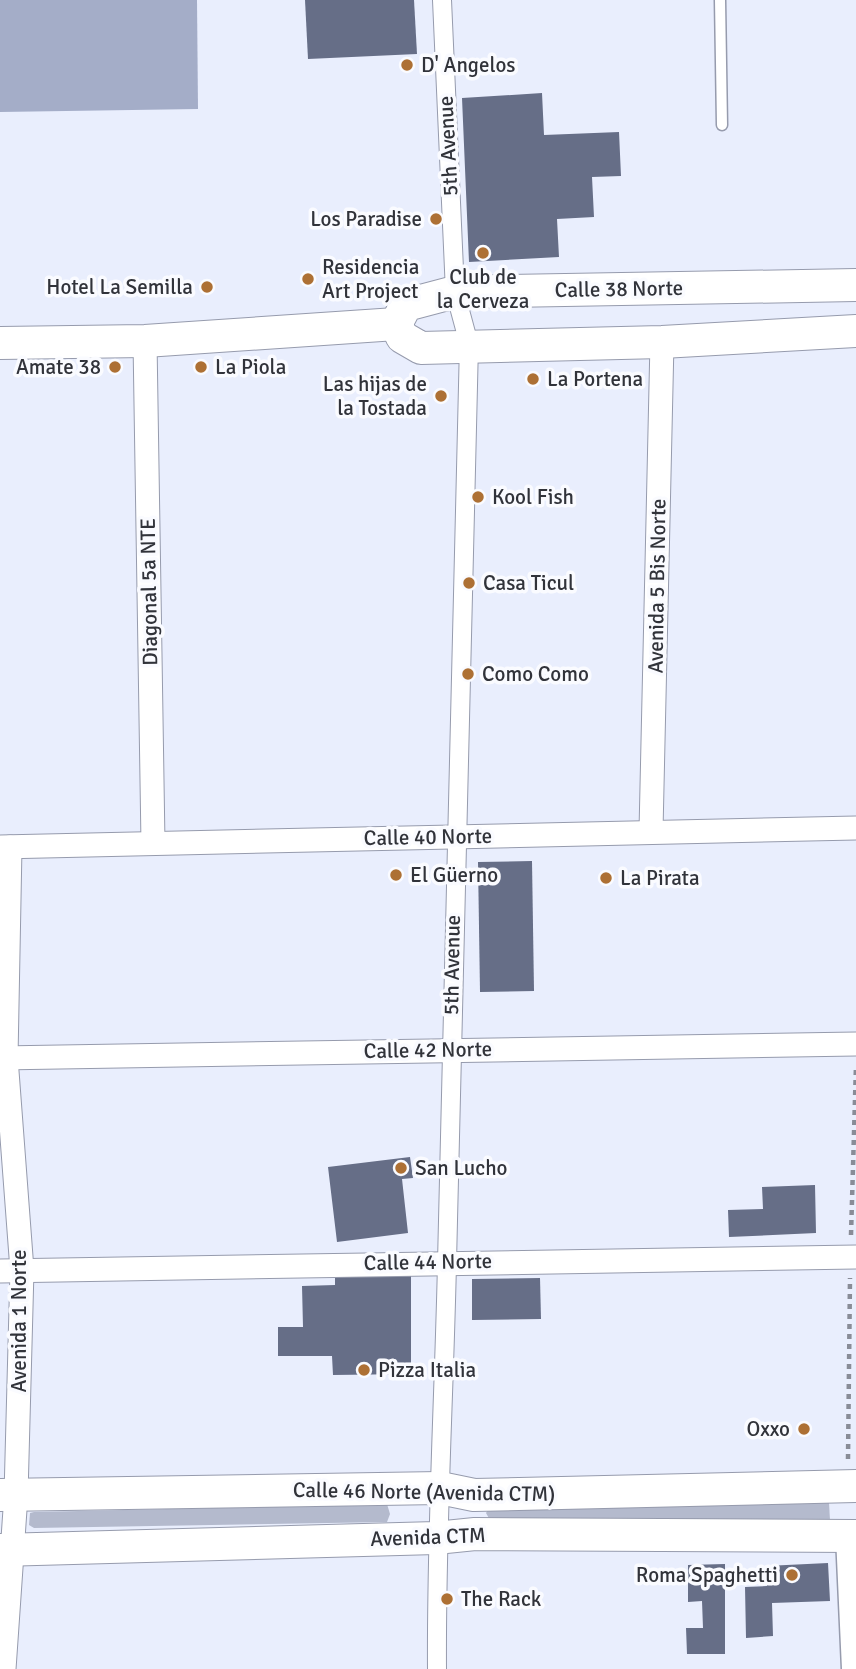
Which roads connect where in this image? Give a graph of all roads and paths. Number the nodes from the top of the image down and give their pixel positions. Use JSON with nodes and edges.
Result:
{"nodes":[{"id":1,"x":442,"y":0,"type":"edge"},
{"id":2,"x":720,"y":0,"type":"edge"},
{"id":3,"x":722,"y":125,"type":"dead end"},
{"id":4,"x":856,"y":285,"type":"edge"},
{"id":5,"x":455,"y":292,"type":"junction"},
{"id":6,"x":396,"y":324,"type":"junction"},
{"id":7,"x":856,"y":331,"type":"edge"},
{"id":8,"x":145,"y":341,"type":"junction"},
{"id":9,"x":663,"y":342,"type":"junction"},
{"id":10,"x":0,"y":343,"type":"edge"},
{"id":11,"x":469,"y":344,"type":"junction"},
{"id":12,"x":856,"y":828,"type":"edge"},
{"id":13,"x":652,"y":831,"type":"junction"},
{"id":14,"x":455,"y":837,"type":"junction"},
{"id":15,"x":153,"y":843,"type":"junction"},
{"id":16,"x":5,"y":847,"type":"edge"},
{"id":17,"x":856,"y":1044,"type":"edge"},
{"id":18,"x":450,"y":1050,"type":"junction"},
{"id":19,"x":856,"y":1054,"type":"edge"},
{"id":20,"x":3,"y":1058,"type":"edge"},
{"id":21,"x":853,"y":1257,"type":"edge"},
{"id":22,"x":447,"y":1261,"type":"junction"},
{"id":23,"x":11,"y":1271,"type":"edge"},
{"id":24,"x":852,"y":1486,"type":"edge"},
{"id":25,"x":440,"y":1488,"type":"junction"},
{"id":26,"x":8,"y":1495,"type":"edge"},
{"id":27,"x":474,"y":1495,"type":"junction"},
{"id":28,"x":475,"y":1534,"type":"junction"},
{"id":29,"x":853,"y":1536,"type":"edge"},
{"id":30,"x":436,"y":1538,"type":"junction"},
{"id":31,"x":7,"y":1550,"type":"edge"},
{"id":32,"x":4,"y":1669,"type":"edge"},
{"id":33,"x":437,"y":1669,"type":"edge"},
{"id":34,"x":856,"y":1669,"type":"edge"}],
"edges":[{"from":1,"to":5,"type":"street","name":"5th Avenue"},
{"from":2,"to":3,"type":"lane"},
{"from":4,"to":5,"type":"main road","name":"Calle 38 Norte"},
{"from":5,"to":6,"type":"main road","name":"Calle 38 Norte"},
{"from":5,"to":11,"type":"street","name":"5th Avenue"},
{"from":6,"to":8,"type":"main road"},
{"from":6,"to":11,"type":"main road"},
{"from":7,"to":9,"type":"main road"},
{"from":8,"to":10,"type":"main road"},
{"from":8,"to":15,"type":"street","name":"Diagonal 5a NTE"},
{"from":9,"to":11,"type":"main road"},
{"from":9,"to":13,"type":"street","name":"Avenida 5 Bis Norte"},
{"from":11,"to":14,"type":"street","name":"5th Avenue"},
{"from":12,"to":13,"type":"street","name":"Calle 40 Norte"},
{"from":13,"to":14,"type":"street","name":"Calle 40 Norte"},
{"from":14,"to":15,"type":"street","name":"Calle 40 Norte"},
{"from":14,"to":18,"type":"street","name":"5th Avenue"},
{"from":15,"to":16,"type":"street","name":"Calle 40 Norte"},
{"from":16,"to":20,"type":"street","name":"Avenida 1 Norte"},
{"from":17,"to":18,"type":"street","name":"Calle 42 Norte"},
{"from":18,"to":20,"type":"street","name":"Calle 42 Norte"},
{"from":18,"to":22,"type":"street","name":"5th Avenue"},
{"from":19,"to":21,"type":"path"},
{"from":20,"to":23,"type":"street","name":"Avenida 1 Norte"},
{"from":21,"to":22,"type":"street","name":"Calle 44 Norte"},
{"from":21,"to":24,"type":"path"},
{"from":22,"to":23,"type":"street","name":"Calle 44 Norte"},
{"from":22,"to":25,"type":"street","name":"5th Avenue"},
{"from":23,"to":26,"type":"street","name":"Avenida 1 Norte"},
{"from":24,"to":27,"type":"main road","name":"Calle 46 Norte (Avenida CTM)"},
{"from":25,"to":26,"type":"main road","name":"Calle 46 Norte (Avenida CTM)"},
{"from":25,"to":27,"type":"main road","name":"Calle 46 Norte (Avenida CTM)"},
{"from":25,"to":30,"type":"street","name":"5th Avenue"},
{"from":26,"to":31,"type":"street","name":"Avenida 1 Norte"},
{"from":27,"to":28,"type":"street"},
{"from":28,"to":29,"type":"main road","name":"Avenida CTM"},
{"from":28,"to":30,"type":"main road","name":"Avenida CTM"},
{"from":29,"to":34,"type":"street"},
{"from":30,"to":31,"type":"main road","name":"Avenida CTM"},
{"from":30,"to":33,"type":"street","name":"5th Avenue"},
{"from":31,"to":32,"type":"street","name":"Avenida 1 Norte"}]}
